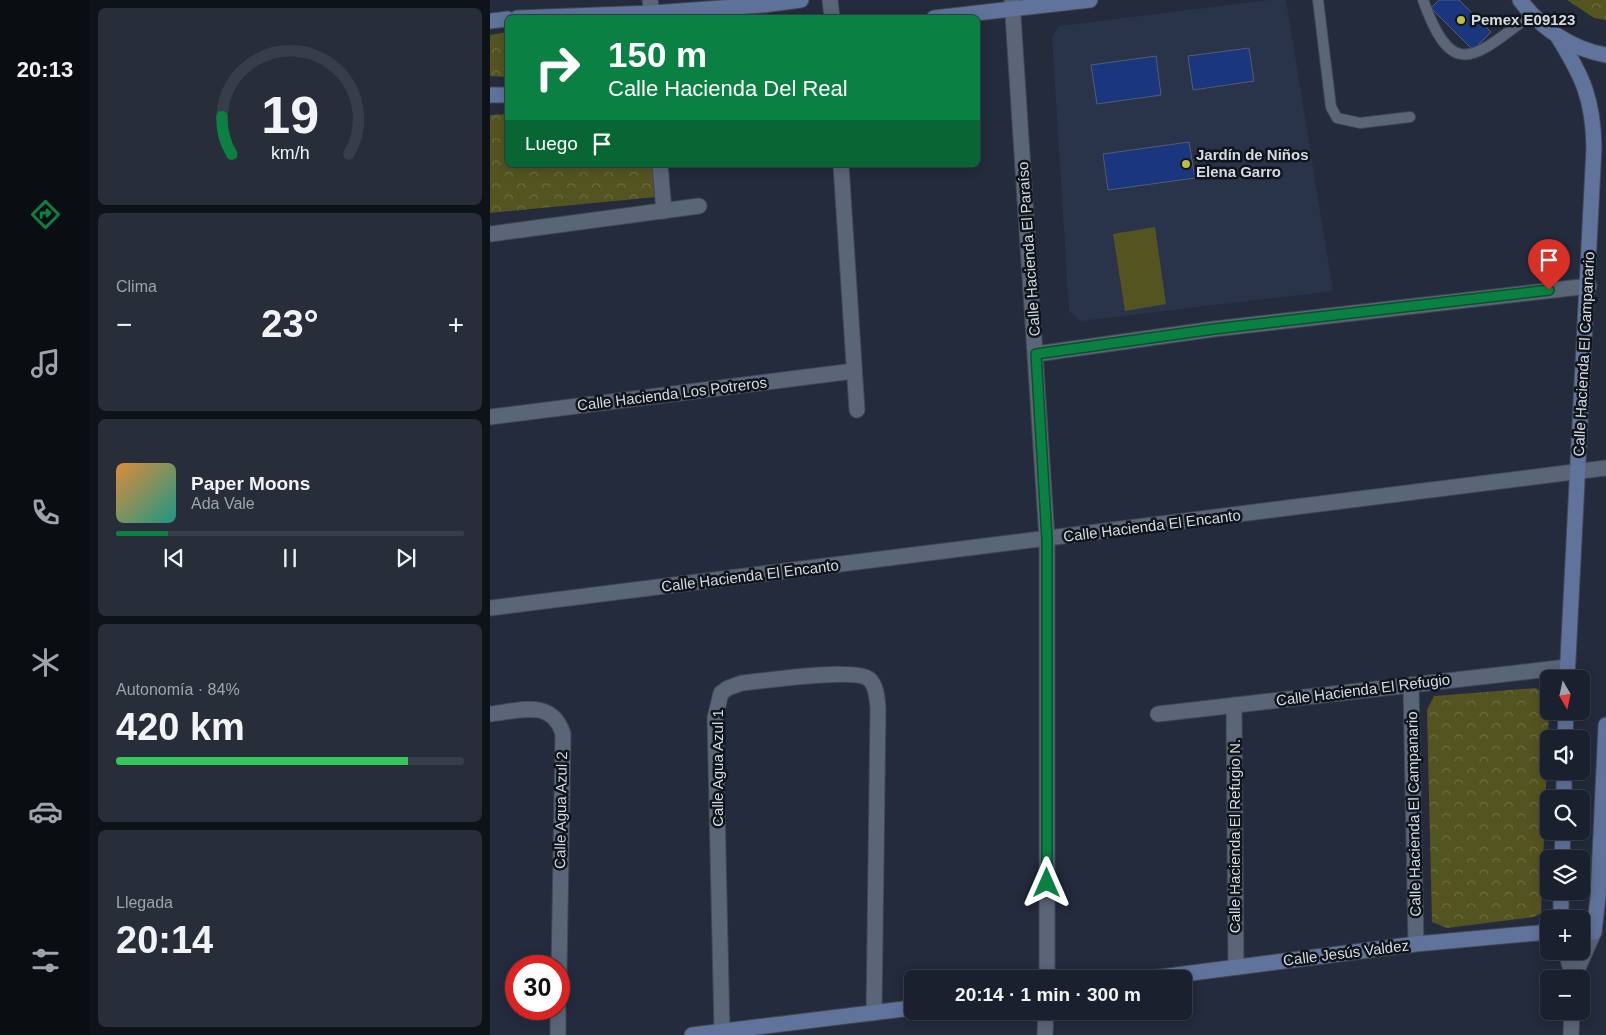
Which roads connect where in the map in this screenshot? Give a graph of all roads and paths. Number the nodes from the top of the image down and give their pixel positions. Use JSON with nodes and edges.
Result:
{"nodes":[{"id":1,"x":801,"y":0,"type":"edge"},
{"id":2,"x":830,"y":0,"type":"edge"},
{"id":3,"x":1090,"y":0,"type":"edge"},
{"id":4,"x":1318,"y":0,"type":"edge"},
{"id":5,"x":1423,"y":0,"type":"edge"},
{"id":6,"x":1520,"y":0,"type":"edge"},
{"id":7,"x":1013,"y":4,"type":"edge"},
{"id":8,"x":651,"y":6,"type":"edge"},
{"id":9,"x":550,"y":15,"type":"edge"},
{"id":10,"x":832,"y":15,"type":"edge"},
{"id":11,"x":951,"y":15,"type":"edge"},
{"id":12,"x":1531,"y":15,"type":"junction"},
{"id":13,"x":505,"y":19,"type":"edge"},
{"id":14,"x":490,"y":21,"type":"edge"},
{"id":15,"x":1558,"y":38,"type":"junction"},
{"id":16,"x":1606,"y":55,"type":"edge"},
{"id":17,"x":490,"y":95,"type":"edge"},
{"id":18,"x":505,"y":95,"type":"edge"},
{"id":19,"x":1410,"y":117,"type":"dead end"},
{"id":20,"x":660,"y":167,"type":"edge"},
{"id":21,"x":841,"y":167,"type":"edge"},
{"id":22,"x":700,"y":206,"type":"dead end"},
{"id":23,"x":664,"y":211,"type":"junction"},
{"id":24,"x":490,"y":234,"type":"edge"},
{"id":25,"x":1589,"y":286,"type":"junction"},
{"id":26,"x":1036,"y":354,"type":"junction"},
{"id":27,"x":854,"y":371,"type":"junction"},
{"id":28,"x":857,"y":410,"type":"dead end"},
{"id":29,"x":490,"y":417,"type":"edge"},
{"id":30,"x":1606,"y":468,"type":"edge"},
{"id":31,"x":1577,"y":473,"type":"junction"},
{"id":32,"x":1047,"y":539,"type":"junction"},
{"id":33,"x":490,"y":608,"type":"edge"},
{"id":34,"x":1567,"y":670,"type":"edge"},
{"id":35,"x":1540,"y":675,"type":"edge"},
{"id":36,"x":1411,"y":685,"type":"junction"},
{"id":37,"x":1234,"y":705,"type":"junction"},
{"id":38,"x":490,"y":714,"type":"edge"},
{"id":39,"x":1158,"y":714,"type":"dead end"},
{"id":40,"x":1606,"y":725,"type":"edge"},
{"id":41,"x":1540,"y":933,"type":"edge"},
{"id":42,"x":1594,"y":933,"type":"edge"},
{"id":43,"x":1416,"y":944,"type":"junction"},
{"id":44,"x":559,"y":955,"type":"edge"},
{"id":45,"x":1236,"y":967,"type":"junction"},
{"id":46,"x":1047,"y":970,"type":"edge"},
{"id":47,"x":1577,"y":970,"type":"edge"},
{"id":48,"x":1192,"y":973,"type":"edge"},
{"id":49,"x":904,"y":1009,"type":"edge"},
{"id":50,"x":874,"y":1013,"type":"junction"},
{"id":51,"x":558,"y":1020,"type":"edge"},
{"id":52,"x":1046,"y":1020,"type":"edge"},
{"id":53,"x":1572,"y":1020,"type":"edge"},
{"id":54,"x":722,"y":1031,"type":"junction"},
{"id":55,"x":558,"y":1035,"type":"edge"},
{"id":56,"x":692,"y":1035,"type":"edge"},
{"id":57,"x":1045,"y":1035,"type":"edge"},
{"id":58,"x":1571,"y":1035,"type":"edge"}],
"edges":[{"from":1,"to":8,"type":"street"},
{"from":2,"to":10,"type":"street"},
{"from":3,"to":7,"type":"street"},
{"from":4,"to":19,"type":"lane"},
{"from":5,"to":12,"type":"lane"},
{"from":6,"to":12,"type":"street"},
{"from":7,"to":11,"type":"street"},
{"from":7,"to":26,"type":"street","name":"Calle Hacienda El Paraíso"},
{"from":8,"to":9,"type":"street"},
{"from":12,"to":15,"type":"street"},
{"from":13,"to":14,"type":"street"},
{"from":15,"to":16,"type":"street"},
{"from":15,"to":25,"type":"street","name":"Calle Hacienda El Campanario"},
{"from":17,"to":18,"type":"street"},
{"from":20,"to":23,"type":"street"},
{"from":21,"to":27,"type":"street"},
{"from":22,"to":23,"type":"street"},
{"from":23,"to":24,"type":"street"},
{"from":25,"to":26,"type":"street"},
{"from":25,"to":31,"type":"street","name":"Calle Hacienda El Campanario"},
{"from":26,"to":32,"type":"street","name":"Calle Hacienda El Paraíso"},
{"from":27,"to":28,"type":"street"},
{"from":27,"to":29,"type":"street","name":"Calle Hacienda Los Potreros"},
{"from":30,"to":31,"type":"street","name":"Calle Hacienda El Encanto"},
{"from":31,"to":32,"type":"street","name":"Calle Hacienda El Encanto"},
{"from":31,"to":34,"type":"street","name":"Calle Hacienda El Campanario"},
{"from":32,"to":33,"type":"street","name":"Calle Hacienda El Encanto"},
{"from":32,"to":46,"type":"street","name":"Calle Hacienda El Paraíso"},
{"from":35,"to":36,"type":"street","name":"Calle Hacienda El Refugio"},
{"from":36,"to":37,"type":"street","name":"Calle Hacienda El Refugio"},
{"from":36,"to":43,"type":"street","name":"Calle Hacienda El Campanario"},
{"from":37,"to":39,"type":"street","name":"Calle Hacienda El Refugio"},
{"from":37,"to":45,"type":"street","name":"Calle Hacienda El Refugio N."},
{"from":38,"to":44,"type":"street","name":"Calle Agua Azul 2"},
{"from":40,"to":42,"type":"street"},
{"from":41,"to":43,"type":"street","name":"Calle Jesús Valdez"},
{"from":42,"to":47,"type":"street"},
{"from":43,"to":45,"type":"street","name":"Calle Jesús Valdez"},
{"from":45,"to":48,"type":"street","name":"Calle Jesús Valdez"},
{"from":49,"to":50,"type":"street"},
{"from":50,"to":54,"type":"street"},
{"from":50,"to":54,"type":"street","name":"Calle Agua Azul 1"},
{"from":51,"to":55,"type":"street"},
{"from":52,"to":57,"type":"street"},
{"from":53,"to":58,"type":"street"},
{"from":54,"to":56,"type":"street"}]}
